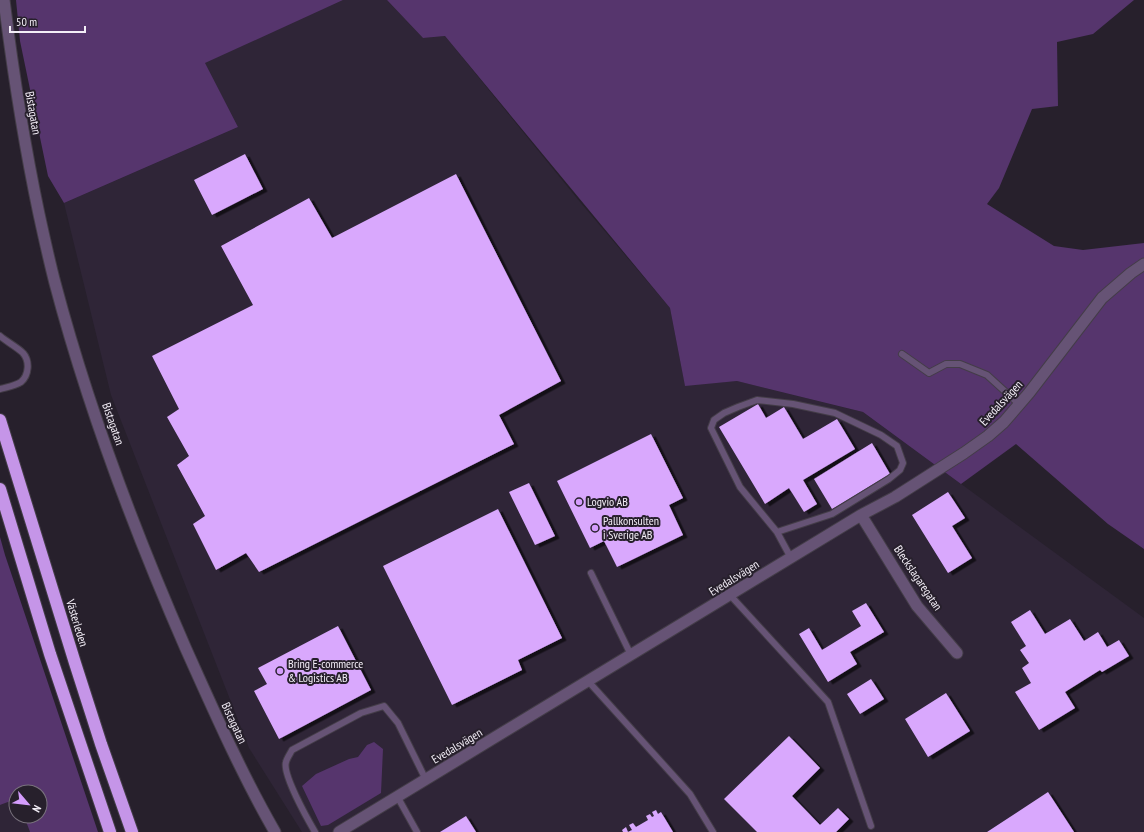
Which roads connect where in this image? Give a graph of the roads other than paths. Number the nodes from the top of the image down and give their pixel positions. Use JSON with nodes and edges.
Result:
{"nodes":[{"id":1,"x":4,"y":0,"type":"edge"},
{"id":2,"x":1144,"y":264,"type":"edge"},
{"id":3,"x":0,"y":336,"type":"edge"},
{"id":4,"x":902,"y":354,"type":"dead end"},
{"id":5,"x":0,"y":389,"type":"edge"},
{"id":6,"x":1020,"y":405,"type":"junction"},
{"id":7,"x":0,"y":420,"type":"edge"},
{"id":8,"x":0,"y":489,"type":"edge"},
{"id":9,"x":861,"y":515,"type":"junction"},
{"id":10,"x":777,"y":532,"type":"junction"},
{"id":11,"x":791,"y":558,"type":"junction"},
{"id":12,"x":591,"y":573,"type":"dead end"},
{"id":13,"x":730,"y":595,"type":"junction"},
{"id":14,"x":957,"y":653,"type":"dead end"},
{"id":15,"x":630,"y":655,"type":"junction"},
{"id":16,"x":588,"y":680,"type":"junction"},
{"id":17,"x":426,"y":780,"type":"junction"},
{"id":18,"x":397,"y":796,"type":"junction"},
{"id":19,"x":871,"y":826,"type":"dead end"},
{"id":20,"x":110,"y":832,"type":"edge"},
{"id":21,"x":132,"y":832,"type":"edge"},
{"id":22,"x":275,"y":832,"type":"edge"},
{"id":23,"x":315,"y":832,"type":"edge"},
{"id":24,"x":339,"y":832,"type":"edge"},
{"id":25,"x":417,"y":832,"type":"edge"},
{"id":26,"x":713,"y":832,"type":"edge"}],
"edges":[{"from":1,"to":22,"type":"street","name":"Bistagatan"},
{"from":2,"to":6,"type":"street","name":"Evedalsvägen"},
{"from":3,"to":5,"type":"lane"},
{"from":4,"to":6,"type":"lane"},
{"from":6,"to":9,"type":"street","name":"Evedalsvägen"},
{"from":7,"to":21,"type":"highway","name":"Västerleden"},
{"from":8,"to":20,"type":"highway"},
{"from":9,"to":11,"type":"street","name":"Evedalsvägen"},
{"from":9,"to":14,"type":"street","name":"Bleckslagaregatan"},
{"from":10,"to":10,"type":"lane"},
{"from":10,"to":11,"type":"lane"},
{"from":11,"to":13,"type":"street","name":"Evedalsvägen"},
{"from":12,"to":15,"type":"lane"},
{"from":13,"to":15,"type":"street","name":"Evedalsvägen"},
{"from":13,"to":19,"type":"lane"},
{"from":15,"to":16,"type":"street","name":"Evedalsvägen"},
{"from":16,"to":17,"type":"street","name":"Evedalsvägen"},
{"from":16,"to":26,"type":"lane"},
{"from":17,"to":18,"type":"street","name":"Evedalsvägen"},
{"from":17,"to":23,"type":"lane"},
{"from":18,"to":24,"type":"street","name":"Evedalsvägen"},
{"from":18,"to":25,"type":"lane"}]}
